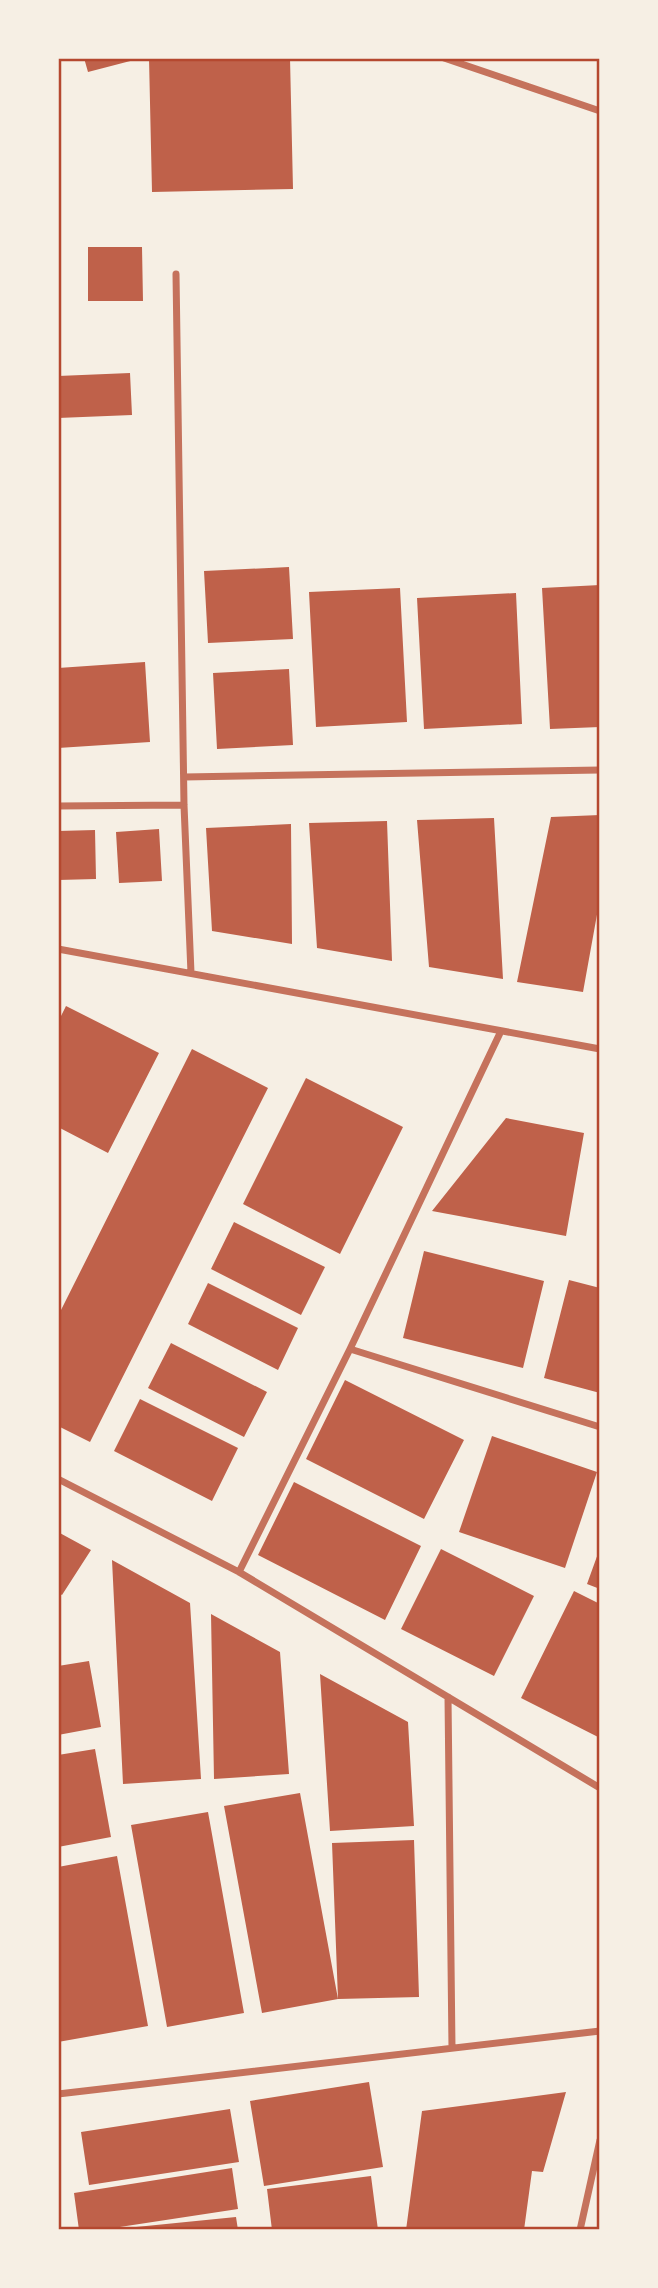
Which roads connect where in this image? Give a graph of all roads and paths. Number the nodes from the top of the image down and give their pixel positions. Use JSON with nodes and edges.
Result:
{"nodes":[{"id":1,"x":444,"y":58,"type":"edge"},
{"id":2,"x":600,"y":111,"type":"edge"},
{"id":3,"x":176,"y":274,"type":"dead end"},
{"id":4,"x":600,"y":771,"type":"edge"},
{"id":5,"x":184,"y":777,"type":"junction"},
{"id":6,"x":184,"y":805,"type":"junction"},
{"id":7,"x":58,"y":806,"type":"edge"},
{"id":8,"x":58,"y":949,"type":"edge"},
{"id":9,"x":191,"y":973,"type":"junction"},
{"id":10,"x":501,"y":1031,"type":"junction"},
{"id":11,"x":600,"y":1049,"type":"edge"},
{"id":12,"x":350,"y":1349,"type":"junction"},
{"id":13,"x":600,"y":1427,"type":"edge"},
{"id":14,"x":58,"y":1479,"type":"edge"},
{"id":15,"x":239,"y":1573,"type":"junction"},
{"id":16,"x":448,"y":1697,"type":"junction"},
{"id":17,"x":600,"y":1788,"type":"edge"},
{"id":18,"x":600,"y":2031,"type":"edge"},
{"id":19,"x":452,"y":2048,"type":"junction"},
{"id":20,"x":58,"y":2094,"type":"edge"},
{"id":21,"x":600,"y":2140,"type":"edge"},
{"id":22,"x":580,"y":2230,"type":"edge"}],
"edges":[{"from":1,"to":2,"type":"street"},
{"from":3,"to":5,"type":"street"},
{"from":4,"to":5,"type":"street"},
{"from":5,"to":6,"type":"street"},
{"from":6,"to":7,"type":"street"},
{"from":6,"to":9,"type":"street"},
{"from":8,"to":9,"type":"street"},
{"from":9,"to":10,"type":"street"},
{"from":10,"to":11,"type":"street"},
{"from":10,"to":12,"type":"street"},
{"from":12,"to":13,"type":"street"},
{"from":12,"to":15,"type":"street"},
{"from":14,"to":15,"type":"street"},
{"from":15,"to":16,"type":"street"},
{"from":16,"to":17,"type":"street"},
{"from":16,"to":19,"type":"street"},
{"from":18,"to":19,"type":"street"},
{"from":19,"to":20,"type":"street"},
{"from":21,"to":22,"type":"street"}]}
